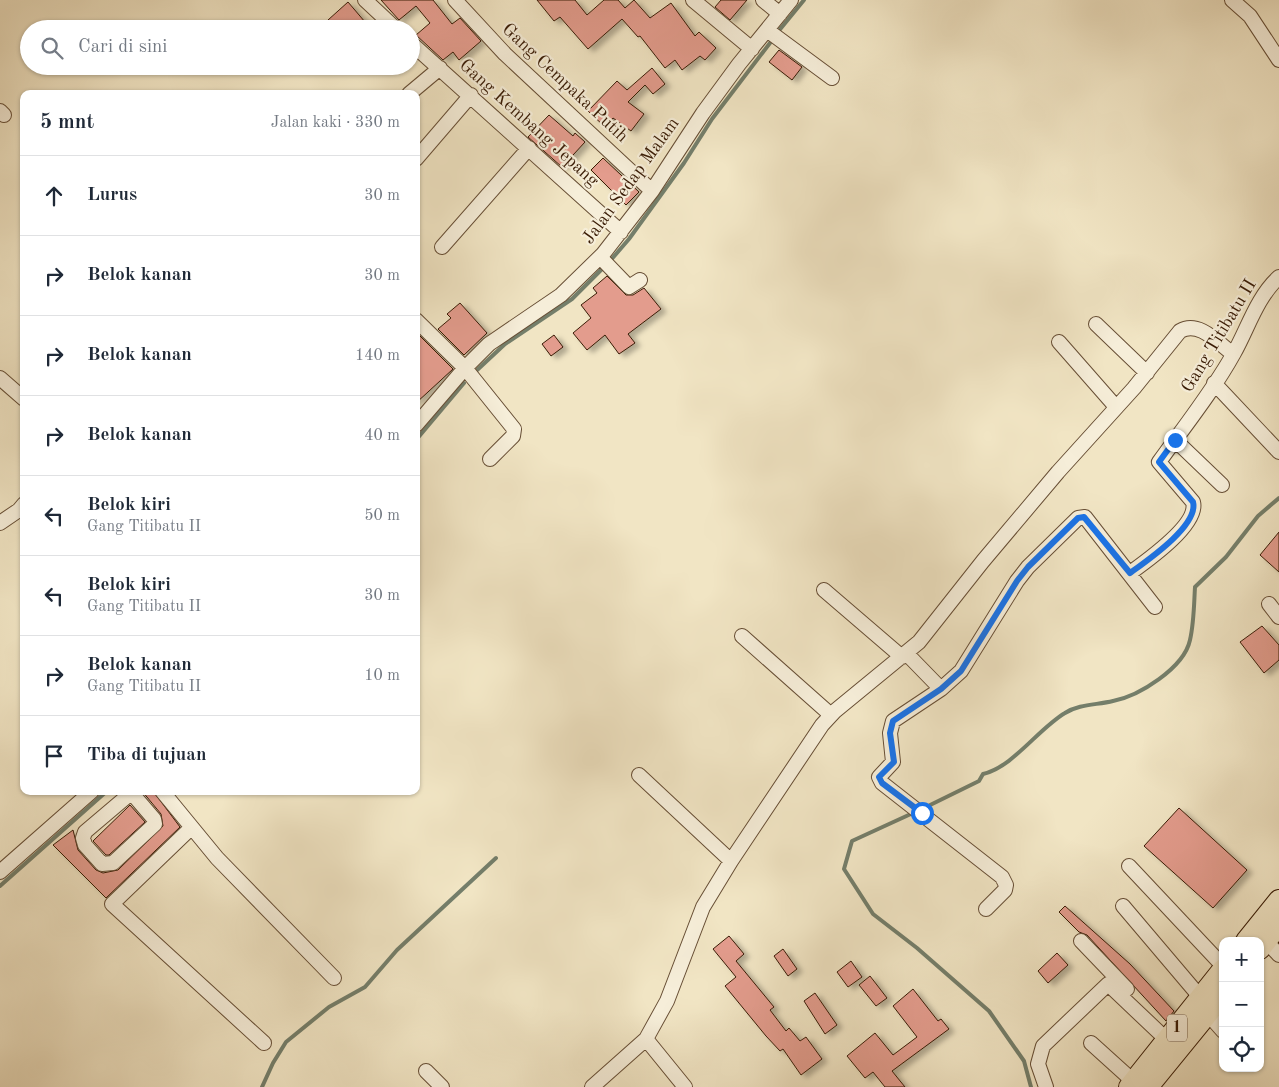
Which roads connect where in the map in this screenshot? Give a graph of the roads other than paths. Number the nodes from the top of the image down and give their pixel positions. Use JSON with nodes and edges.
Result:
{"nodes":[{"id":1,"x":364,"y":0,"type":"edge"},
{"id":2,"x":455,"y":0,"type":"edge"},
{"id":3,"x":692,"y":0,"type":"edge"},
{"id":4,"x":763,"y":0,"type":"edge"},
{"id":5,"x":791,"y":0,"type":"edge"},
{"id":6,"x":1232,"y":0,"type":"edge"},
{"id":7,"x":780,"y":14,"type":"junction"},
{"id":8,"x":386,"y":20,"type":"edge"},
{"id":9,"x":775,"y":36,"type":"junction"},
{"id":10,"x":752,"y":49,"type":"junction"},
{"id":11,"x":420,"y":51,"type":"edge"},
{"id":12,"x":1279,"y":60,"type":"edge"},
{"id":13,"x":440,"y":68,"type":"junction"},
{"id":14,"x":832,"y":78,"type":"dead end"},
{"id":15,"x":414,"y":90,"type":"edge"},
{"id":16,"x":471,"y":95,"type":"junction"},
{"id":17,"x":529,"y":148,"type":"junction"},
{"id":18,"x":420,"y":154,"type":"edge"},
{"id":19,"x":652,"y":191,"type":"junction"},
{"id":20,"x":621,"y":232,"type":"junction"},
{"id":21,"x":442,"y":247,"type":"dead end"},
{"id":22,"x":605,"y":262,"type":"junction"},
{"id":23,"x":1279,"y":277,"type":"edge"},
{"id":24,"x":640,"y":280,"type":"dead end"},
{"id":25,"x":420,"y":324,"type":"edge"},
{"id":26,"x":1096,"y":324,"type":"dead end"},
{"id":27,"x":1059,"y":342,"type":"dead end"},
{"id":28,"x":1233,"y":354,"type":"junction"},
{"id":29,"x":1147,"y":373,"type":"junction"},
{"id":30,"x":471,"y":374,"type":"junction"},
{"id":31,"x":0,"y":378,"type":"edge"},
{"id":32,"x":1214,"y":383,"type":"junction"},
{"id":33,"x":20,"y":396,"type":"edge"},
{"id":34,"x":1116,"y":406,"type":"junction"},
{"id":35,"x":420,"y":422,"type":"edge"},
{"id":36,"x":1175,"y":440,"type":"junction"},
{"id":37,"x":1279,"y":452,"type":"edge"},
{"id":38,"x":490,"y":458,"type":"dead end"},
{"id":39,"x":1222,"y":485,"type":"dead end"},
{"id":40,"x":20,"y":509,"type":"edge"},
{"id":41,"x":0,"y":523,"type":"edge"},
{"id":42,"x":1130,"y":573,"type":"junction"},
{"id":43,"x":824,"y":590,"type":"dead end"},
{"id":44,"x":1269,"y":604,"type":"dead end"},
{"id":45,"x":1155,"y":607,"type":"dead end"},
{"id":46,"x":1279,"y":617,"type":"edge"},
{"id":47,"x":742,"y":636,"type":"dead end"},
{"id":48,"x":904,"y":655,"type":"junction"},
{"id":49,"x":941,"y":689,"type":"junction"},
{"id":50,"x":831,"y":715,"type":"junction"},
{"id":51,"x":639,"y":776,"type":"dead end"},
{"id":52,"x":87,"y":795,"type":"edge"},
{"id":53,"x":128,"y":795,"type":"edge"},
{"id":54,"x":134,"y":795,"type":"edge"},
{"id":55,"x":165,"y":795,"type":"edge"},
{"id":56,"x":191,"y":828,"type":"junction"},
{"id":57,"x":731,"y":861,"type":"junction"},
{"id":58,"x":1129,"y":866,"type":"dead end"},
{"id":59,"x":0,"y":872,"type":"edge"},
{"id":60,"x":1279,"y":900,"type":"edge"},
{"id":61,"x":1123,"y":906,"type":"dead end"},
{"id":62,"x":986,"y":909,"type":"dead end"},
{"id":63,"x":1279,"y":925,"type":"edge"},
{"id":64,"x":1249,"y":937,"type":"edge"},
{"id":65,"x":1081,"y":941,"type":"dead end"},
{"id":66,"x":1268,"y":948,"type":"edge"},
{"id":67,"x":1219,"y":963,"type":"edge"},
{"id":68,"x":1219,"y":975,"type":"edge"},
{"id":69,"x":334,"y":978,"type":"dead end"},
{"id":70,"x":1219,"y":997,"type":"edge"},
{"id":71,"x":1204,"y":1006,"type":"junction"},
{"id":72,"x":1221,"y":1027,"type":"edge"},
{"id":73,"x":1170,"y":1037,"type":"junction"},
{"id":74,"x":646,"y":1039,"type":"junction"},
{"id":75,"x":264,"y":1043,"type":"dead end"},
{"id":76,"x":1091,"y":1043,"type":"dead end"},
{"id":77,"x":426,"y":1071,"type":"dead end"},
{"id":78,"x":1146,"y":1084,"type":"edge"},
{"id":79,"x":442,"y":1087,"type":"edge"},
{"id":80,"x":592,"y":1087,"type":"edge"},
{"id":81,"x":685,"y":1087,"type":"edge"},
{"id":82,"x":1046,"y":1087,"type":"edge"}],
"edges":[{"from":1,"to":8,"type":"street"},
{"from":2,"to":19,"type":"street","name":"Gang Cempaka Putih"},
{"from":3,"to":10,"type":"street"},
{"from":4,"to":7,"type":"street"},
{"from":5,"to":7,"type":"street","name":"Jalan Sedap Malam"},
{"from":6,"to":12,"type":"street"},
{"from":7,"to":9,"type":"street","name":"Jalan Sedap Malam"},
{"from":9,"to":10,"type":"street","name":"Jalan Sedap Malam"},
{"from":9,"to":14,"type":"street"},
{"from":10,"to":19,"type":"street","name":"Jalan Sedap Malam"},
{"from":11,"to":13,"type":"street","name":"Gang Kembang Jepang"},
{"from":13,"to":15,"type":"street"},
{"from":13,"to":16,"type":"street","name":"Gang Kembang Jepang"},
{"from":16,"to":17,"type":"street","name":"Gang Kembang Jepang"},
{"from":16,"to":18,"type":"street"},
{"from":17,"to":20,"type":"street","name":"Gang Kembang Jepang"},
{"from":17,"to":21,"type":"street"},
{"from":19,"to":20,"type":"street","name":"Jalan Sedap Malam"},
{"from":20,"to":22,"type":"street","name":"Jalan Sedap Malam"},
{"from":22,"to":24,"type":"street"},
{"from":22,"to":30,"type":"street","name":"Jalan Sedap Malam"},
{"from":23,"to":28,"type":"street","name":"Gang Titibatu II"},
{"from":25,"to":30,"type":"street"},
{"from":26,"to":29,"type":"street"},
{"from":27,"to":34,"type":"street"},
{"from":28,"to":29,"type":"street"},
{"from":28,"to":32,"type":"street","name":"Gang Titibatu II"},
{"from":29,"to":34,"type":"street"},
{"from":30,"to":35,"type":"street","name":"Jalan Sedap Malam"},
{"from":30,"to":38,"type":"street"},
{"from":31,"to":33,"type":"street"},
{"from":32,"to":36,"type":"street","name":"Gang Titibatu II"},
{"from":32,"to":37,"type":"street"},
{"from":34,"to":48,"type":"street"},
{"from":36,"to":39,"type":"street"},
{"from":36,"to":42,"type":"street","name":"Gang Titibatu II"},
{"from":40,"to":41,"type":"street"},
{"from":42,"to":45,"type":"street"},
{"from":42,"to":49,"type":"street"},
{"from":43,"to":48,"type":"street"},
{"from":44,"to":46,"type":"street"},
{"from":47,"to":50,"type":"street"},
{"from":48,"to":49,"type":"street"},
{"from":48,"to":50,"type":"street"},
{"from":49,"to":62,"type":"street"},
{"from":50,"to":57,"type":"street"},
{"from":51,"to":57,"type":"street"},
{"from":52,"to":59,"type":"street"},
{"from":53,"to":54,"type":"street"},
{"from":55,"to":56,"type":"street"},
{"from":56,"to":69,"type":"street"},
{"from":56,"to":75,"type":"street"},
{"from":57,"to":74,"type":"street"},
{"from":58,"to":67,"type":"street"},
{"from":60,"to":64,"type":"highway"},
{"from":61,"to":71,"type":"street"},
{"from":63,"to":66,"type":"highway"},
{"from":65,"to":73,"type":"street"},
{"from":68,"to":71,"type":"highway","number":"1"},
{"from":70,"to":71,"type":"highway","number":"1"},
{"from":71,"to":72,"type":"street"},
{"from":71,"to":73,"type":"highway","number":"1"},
{"from":71,"to":78,"type":"highway","number":"1"},
{"from":73,"to":78,"type":"highway","number":"1"},
{"from":73,"to":82,"type":"street"},
{"from":74,"to":80,"type":"street"},
{"from":74,"to":81,"type":"street"},
{"from":76,"to":78,"type":"street"},
{"from":77,"to":79,"type":"street"}]}
